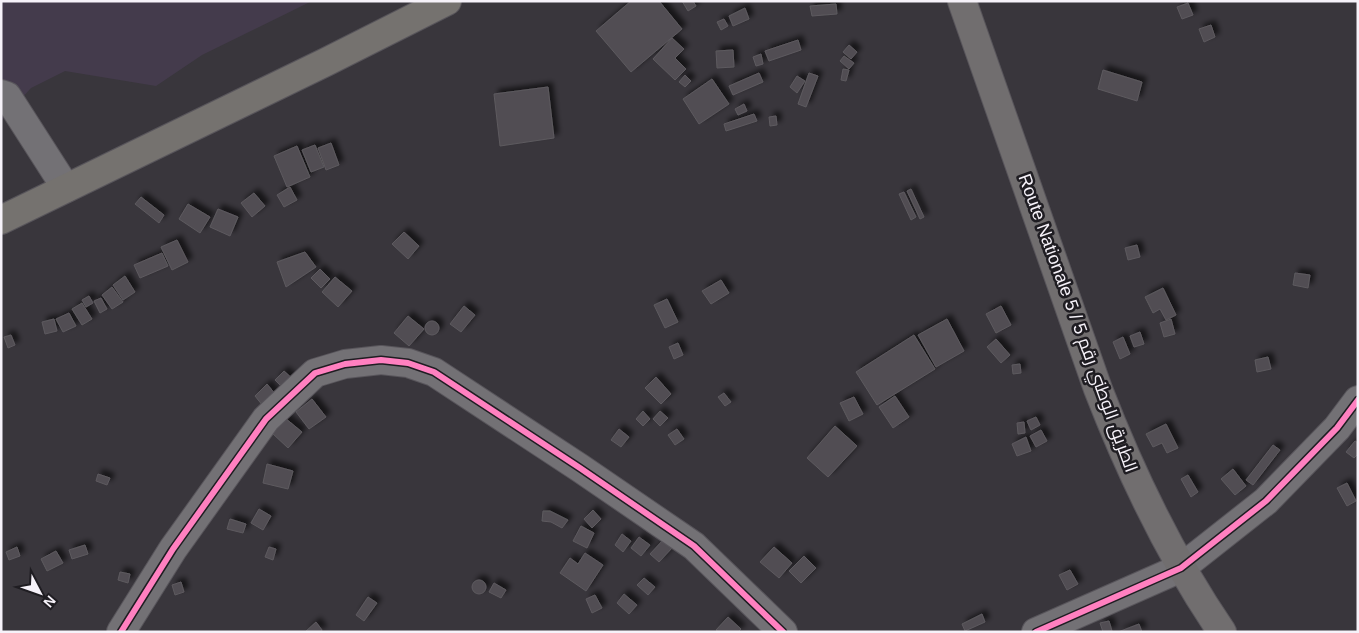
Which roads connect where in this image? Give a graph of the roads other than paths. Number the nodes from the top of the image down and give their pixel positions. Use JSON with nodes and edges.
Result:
{"nodes":[{"id":1,"x":447,"y":1,"type":"edge"},
{"id":2,"x":962,"y":1,"type":"edge"},
{"id":3,"x":1,"y":94,"type":"edge"},
{"id":4,"x":66,"y":188,"type":"junction"},
{"id":5,"x":1,"y":220,"type":"edge"},
{"id":6,"x":1358,"y":400,"type":"edge"},
{"id":7,"x":1181,"y":568,"type":"junction"},
{"id":8,"x":121,"y":632,"type":"edge"},
{"id":9,"x":783,"y":632,"type":"edge"},
{"id":10,"x":1036,"y":632,"type":"edge"},
{"id":11,"x":1222,"y":632,"type":"edge"}],
"edges":[{"from":1,"to":4,"type":"highway"},
{"from":2,"to":7,"type":"main road","name":"Route Nationale 5 / الطريق الوطني رقم 5"},
{"from":3,"to":4,"type":"street"},
{"from":4,"to":5,"type":"highway"},
{"from":6,"to":7,"type":"street"},
{"from":7,"to":10,"type":"street"},
{"from":7,"to":11,"type":"main road","name":"Route Nationale 5 / الطريق الوطني رقم 5"},
{"from":8,"to":9,"type":"street"}]}
